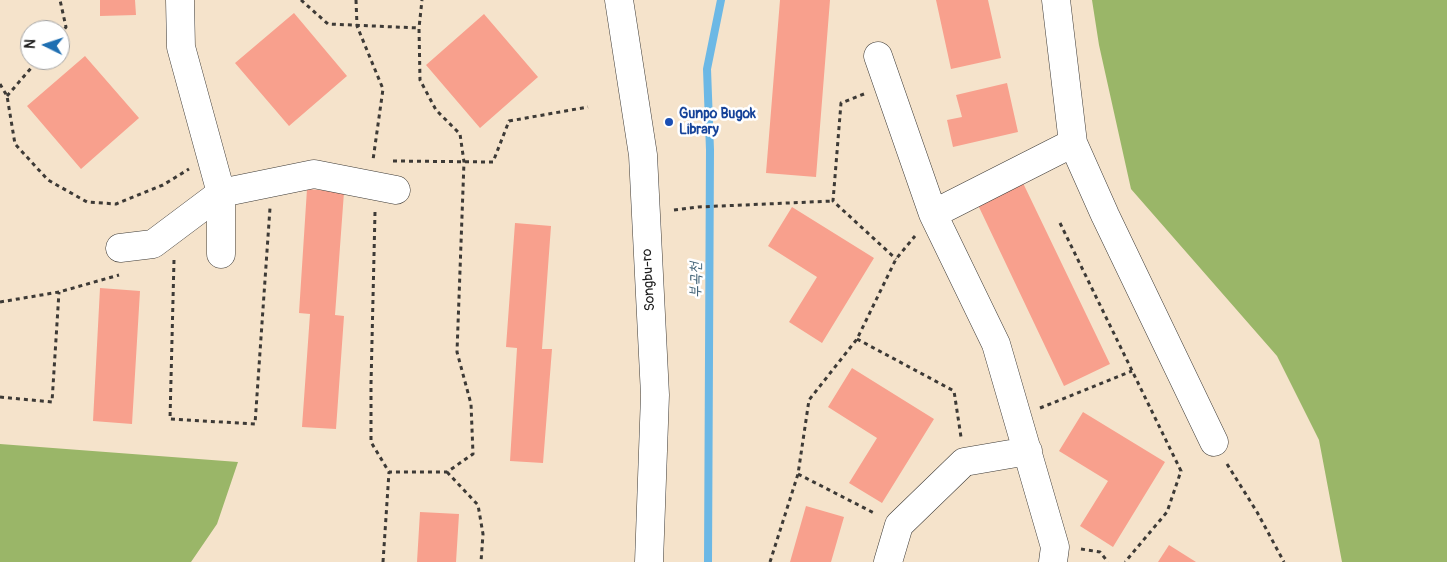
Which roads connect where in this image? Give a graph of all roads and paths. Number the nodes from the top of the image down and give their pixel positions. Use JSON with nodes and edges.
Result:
{"nodes":[{"id":1,"x":60,"y":0,"type":"edge"},
{"id":2,"x":180,"y":0,"type":"edge"},
{"id":3,"x":301,"y":0,"type":"edge"},
{"id":4,"x":356,"y":0,"type":"edge"},
{"id":5,"x":422,"y":0,"type":"edge"},
{"id":6,"x":619,"y":0,"type":"edge"},
{"id":7,"x":1056,"y":0,"type":"edge"},
{"id":8,"x":64,"y":20,"type":"edge"},
{"id":9,"x":357,"y":26,"type":"junction"},
{"id":10,"x":419,"y":28,"type":"junction"},
{"id":11,"x":878,"y":56,"type":"dead end"},
{"id":12,"x":30,"y":70,"type":"edge"},
{"id":13,"x":0,"y":84,"type":"edge"},
{"id":14,"x":888,"y":85,"type":"junction"},
{"id":15,"x":8,"y":96,"type":"junction"},
{"id":16,"x":588,"y":107,"type":"dead end"},
{"id":17,"x":1073,"y":144,"type":"junction"},
{"id":18,"x":211,"y":157,"type":"junction"},
{"id":19,"x":391,"y":161,"type":"dead end"},
{"id":20,"x":464,"y":162,"type":"junction"},
{"id":21,"x":379,"y":176,"type":"junction"},
{"id":22,"x":272,"y":183,"type":"junction"},
{"id":23,"x":221,"y":193,"type":"junction"},
{"id":24,"x":832,"y":201,"type":"junction"},
{"id":25,"x":674,"y":210,"type":"dead end"},
{"id":26,"x":933,"y":214,"type":"junction"},
{"id":27,"x":1060,"y":223,"type":"dead end"},
{"id":28,"x":175,"y":227,"type":"junction"},
{"id":29,"x":221,"y":254,"type":"dead end"},
{"id":30,"x":896,"y":259,"type":"junction"},
{"id":31,"x":121,"y":261,"type":"joint"},
{"id":32,"x":59,"y":292,"type":"junction"},
{"id":33,"x":0,"y":302,"type":"edge"},
{"id":34,"x":857,"y":339,"type":"junction"},
{"id":35,"x":1132,"y":371,"type":"junction"},
{"id":36,"x":0,"y":397,"type":"edge"},
{"id":37,"x":1018,"y":418,"type":"junction"},
{"id":38,"x":1214,"y":442,"type":"joint"},
{"id":39,"x":1028,"y":451,"type":"junction"},
{"id":40,"x":964,"y":462,"type":"junction"},
{"id":41,"x":389,"y":472,"type":"junction"},
{"id":42,"x":447,"y":472,"type":"junction"},
{"id":43,"x":798,"y":474,"type":"junction"},
{"id":44,"x":899,"y":526,"type":"junction"},
{"id":45,"x":1054,"y":554,"type":"edge"},
{"id":46,"x":383,"y":562,"type":"edge"},
{"id":47,"x":481,"y":562,"type":"edge"},
{"id":48,"x":649,"y":562,"type":"edge"},
{"id":49,"x":770,"y":562,"type":"edge"},
{"id":50,"x":888,"y":562,"type":"edge"},
{"id":51,"x":1108,"y":562,"type":"edge"},
{"id":52,"x":1125,"y":562,"type":"edge"},
{"id":53,"x":1284,"y":562,"type":"edge"}],
"edges":[{"from":1,"to":8,"type":"path"},
{"from":2,"to":18,"type":"street"},
{"from":3,"to":9,"type":"path"},
{"from":4,"to":9,"type":"path"},
{"from":5,"to":10,"type":"path"},
{"from":6,"to":48,"type":"street","name":"Songbu-ro"},
{"from":7,"to":17,"type":"street"},
{"from":9,"to":10,"type":"path"},
{"from":9,"to":21,"type":"path"},
{"from":10,"to":20,"type":"path"},
{"from":11,"to":14,"type":"street"},
{"from":12,"to":15,"type":"path"},
{"from":13,"to":15,"type":"path"},
{"from":14,"to":24,"type":"path"},
{"from":14,"to":26,"type":"street"},
{"from":15,"to":18,"type":"path"},
{"from":16,"to":20,"type":"path"},
{"from":17,"to":26,"type":"street"},
{"from":17,"to":38,"type":"street"},
{"from":18,"to":23,"type":"street"},
{"from":19,"to":20,"type":"path"},
{"from":20,"to":42,"type":"path"},
{"from":21,"to":22,"type":"street"},
{"from":21,"to":41,"type":"path"},
{"from":22,"to":23,"type":"street"},
{"from":22,"to":28,"type":"path"},
{"from":23,"to":28,"type":"street"},
{"from":23,"to":29,"type":"street"},
{"from":24,"to":25,"type":"path"},
{"from":24,"to":30,"type":"path"},
{"from":26,"to":30,"type":"path"},
{"from":26,"to":37,"type":"street"},
{"from":27,"to":35,"type":"path"},
{"from":28,"to":31,"type":"street"},
{"from":30,"to":34,"type":"path"},
{"from":31,"to":32,"type":"path"},
{"from":32,"to":33,"type":"path"},
{"from":32,"to":36,"type":"path"},
{"from":34,"to":40,"type":"path"},
{"from":34,"to":43,"type":"path"},
{"from":35,"to":37,"type":"path"},
{"from":35,"to":52,"type":"path"},
{"from":37,"to":39,"type":"street"},
{"from":38,"to":53,"type":"path"},
{"from":39,"to":40,"type":"street"},
{"from":39,"to":45,"type":"street"},
{"from":40,"to":44,"type":"street"},
{"from":41,"to":42,"type":"path"},
{"from":41,"to":46,"type":"path"},
{"from":42,"to":47,"type":"path"},
{"from":43,"to":44,"type":"path"},
{"from":43,"to":49,"type":"path"},
{"from":44,"to":50,"type":"street"},
{"from":45,"to":51,"type":"path"}]}
